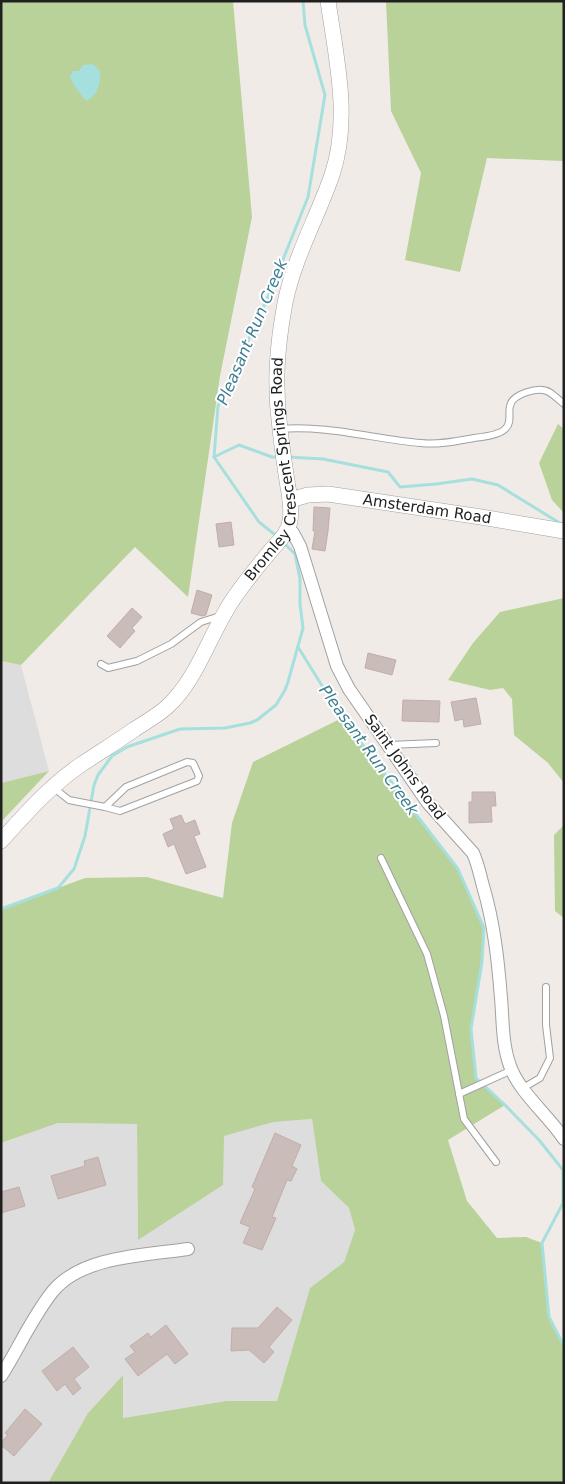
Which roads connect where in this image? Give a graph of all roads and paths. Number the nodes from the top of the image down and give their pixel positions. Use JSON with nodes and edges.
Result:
{"nodes":[{"id":1,"x":328,"y":1,"type":"edge"},
{"id":2,"x":564,"y":404,"type":"edge"},
{"id":3,"x":280,"y":428,"type":"junction"},
{"id":4,"x":290,"y":500,"type":"junction"},
{"id":5,"x":564,"y":531,"type":"edge"},
{"id":6,"x":287,"y":532,"type":"junction"},
{"id":7,"x":224,"y":614,"type":"junction"},
{"id":8,"x":101,"y":664,"type":"dead end"},
{"id":9,"x":436,"y":743,"type":"dead end"},
{"id":10,"x":389,"y":745,"type":"junction"},
{"id":11,"x":52,"y":787,"type":"junction"},
{"id":12,"x":102,"y":806,"type":"junction"},
{"id":13,"x":1,"y":841,"type":"edge"},
{"id":14,"x":381,"y":858,"type":"dead end"},
{"id":15,"x":546,"y":987,"type":"dead end"},
{"id":16,"x":512,"y":1070,"type":"junction"},
{"id":17,"x":523,"y":1088,"type":"junction"},
{"id":18,"x":459,"y":1094,"type":"junction"},
{"id":19,"x":564,"y":1139,"type":"edge"},
{"id":20,"x":496,"y":1162,"type":"dead end"},
{"id":21,"x":188,"y":1249,"type":"dead end"},
{"id":22,"x":1,"y":1376,"type":"edge"}],
"edges":[{"from":1,"to":3,"type":"street","name":"Bromley Crescent Springs Road"},
{"from":2,"to":3,"type":"lane"},
{"from":3,"to":4,"type":"street","name":"Bromley Crescent Springs Road"},
{"from":4,"to":5,"type":"street","name":"Amsterdam Road"},
{"from":4,"to":6,"type":"street","name":"Bromley Crescent Springs Road"},
{"from":6,"to":7,"type":"street","name":"Bromley Crescent Springs Road"},
{"from":6,"to":10,"type":"street","name":"Saint Johns Road"},
{"from":7,"to":8,"type":"lane"},
{"from":7,"to":11,"type":"street","name":"Bromley Crescent Springs Road"},
{"from":9,"to":10,"type":"lane"},
{"from":10,"to":16,"type":"street","name":"Saint Johns Road"},
{"from":11,"to":12,"type":"lane"},
{"from":11,"to":13,"type":"street","name":"Bromley Crescent Springs Road"},
{"from":12,"to":12,"type":"lane"},
{"from":14,"to":18,"type":"lane"},
{"from":15,"to":17,"type":"lane"},
{"from":16,"to":17,"type":"street","name":"Saint Johns Road"},
{"from":16,"to":18,"type":"lane"},
{"from":17,"to":19,"type":"street","name":"Saint Johns Road"},
{"from":18,"to":20,"type":"lane"},
{"from":21,"to":22,"type":"street"}]}
